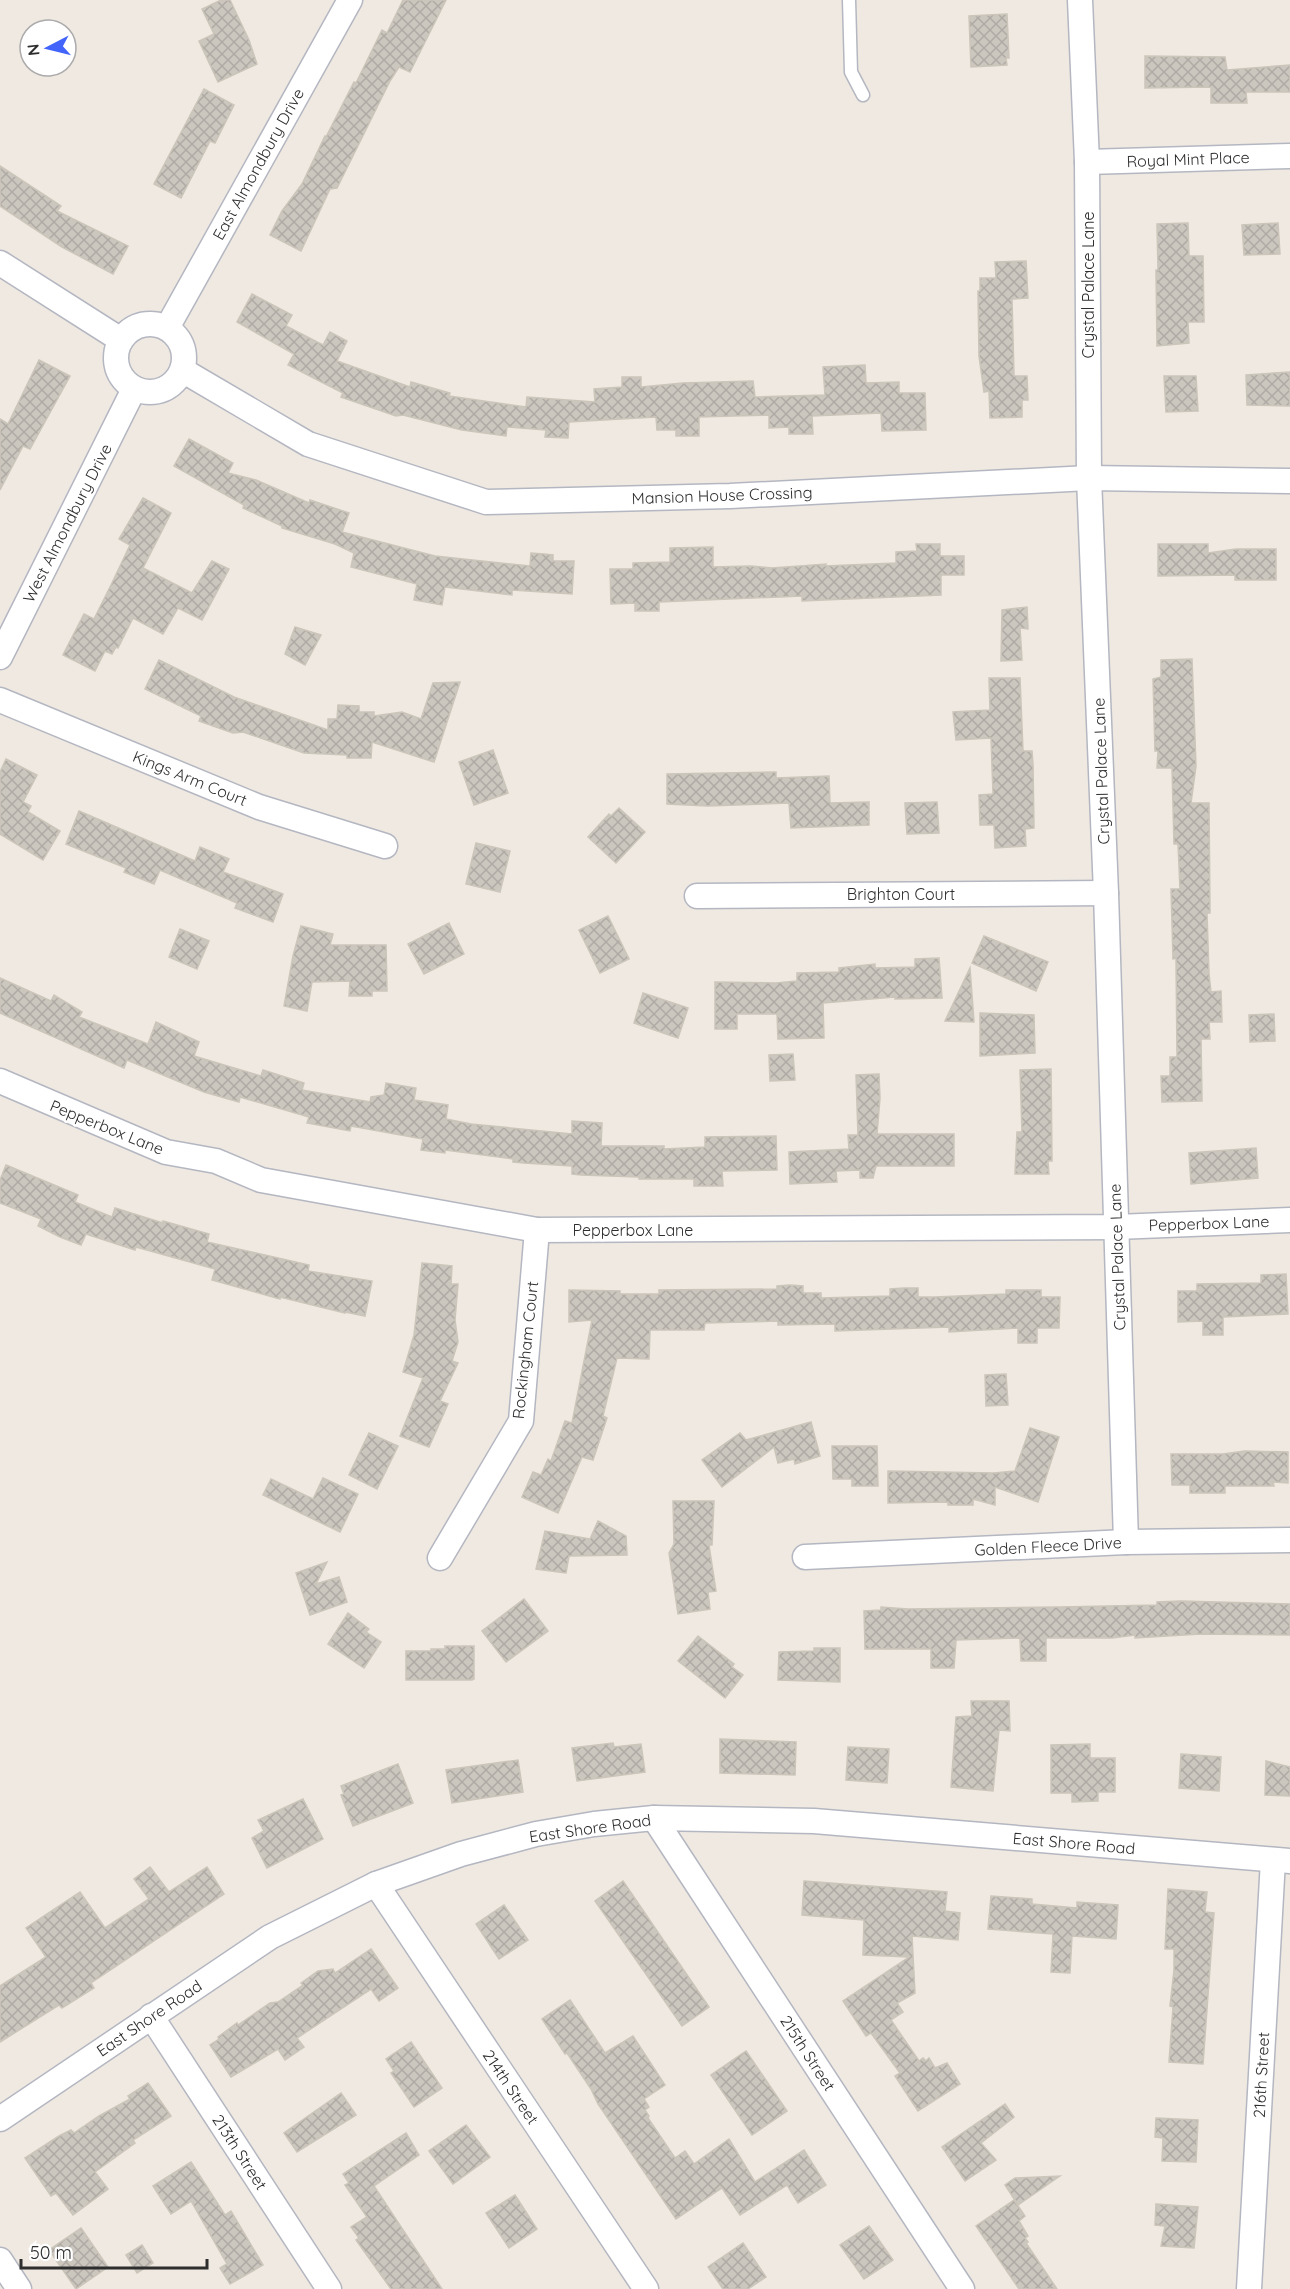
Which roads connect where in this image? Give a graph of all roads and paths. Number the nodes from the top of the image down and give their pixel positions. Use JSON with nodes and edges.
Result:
{"nodes":[{"id":1,"x":849,"y":0,"type":"edge"},
{"id":2,"x":1080,"y":0,"type":"edge"},
{"id":3,"x":340,"y":3,"type":"edge"},
{"id":4,"x":862,"y":95,"type":"dead end"},
{"id":5,"x":1290,"y":156,"type":"edge"},
{"id":6,"x":1087,"y":162,"type":"junction"},
{"id":7,"x":0,"y":263,"type":"edge"},
{"id":8,"x":167,"y":328,"type":"junction"},
{"id":9,"x":121,"y":340,"type":"junction"},
{"id":10,"x":182,"y":370,"type":"junction"},
{"id":11,"x":134,"y":389,"type":"junction"},
{"id":12,"x":1089,"y":478,"type":"junction"},
{"id":13,"x":1290,"y":481,"type":"edge"},
{"id":14,"x":0,"y":657,"type":"edge"},
{"id":15,"x":0,"y":700,"type":"edge"},
{"id":16,"x":385,"y":846,"type":"dead end"},
{"id":17,"x":1106,"y":893,"type":"junction"},
{"id":18,"x":697,"y":896,"type":"dead end"},
{"id":19,"x":0,"y":1081,"type":"edge"},
{"id":20,"x":1290,"y":1220,"type":"edge"},
{"id":21,"x":1116,"y":1227,"type":"junction"},
{"id":22,"x":537,"y":1230,"type":"junction"},
{"id":23,"x":1290,"y":1540,"type":"edge"},
{"id":24,"x":1126,"y":1542,"type":"junction"},
{"id":25,"x":805,"y":1557,"type":"dead end"},
{"id":26,"x":440,"y":1558,"type":"dead end"},
{"id":27,"x":654,"y":1818,"type":"junction"},
{"id":28,"x":1281,"y":1861,"type":"edge"},
{"id":29,"x":376,"y":1884,"type":"junction"},
{"id":30,"x":151,"y":2016,"type":"junction"},
{"id":31,"x":0,"y":2119,"type":"edge"},
{"id":32,"x":0,"y":2260,"type":"edge"},
{"id":33,"x":19,"y":2289,"type":"edge"},
{"id":34,"x":329,"y":2289,"type":"edge"},
{"id":35,"x":646,"y":2289,"type":"edge"},
{"id":36,"x":962,"y":2289,"type":"edge"},
{"id":37,"x":1248,"y":2289,"type":"edge"}],
"edges":[{"from":1,"to":4,"type":"lane"},
{"from":2,"to":6,"type":"street","name":"Crystal Palace Lane"},
{"from":3,"to":8,"type":"street","name":"East Almondbury Drive"},
{"from":5,"to":6,"type":"street","name":"Royal Mint Place"},
{"from":6,"to":12,"type":"street","name":"Crystal Palace Lane"},
{"from":7,"to":9,"type":"street"},
{"from":8,"to":9,"type":"street"},
{"from":8,"to":10,"type":"street"},
{"from":9,"to":11,"type":"street"},
{"from":10,"to":11,"type":"street"},
{"from":10,"to":12,"type":"street","name":"Mansion House Crossing"},
{"from":11,"to":14,"type":"street","name":"West Almondbury Drive"},
{"from":12,"to":13,"type":"street","name":"Mansion House Crossing"},
{"from":12,"to":17,"type":"street","name":"Crystal Palace Lane"},
{"from":15,"to":16,"type":"street","name":"Kings Arm Court"},
{"from":17,"to":18,"type":"street","name":"Brighton Court"},
{"from":17,"to":21,"type":"street","name":"Crystal Palace Lane"},
{"from":19,"to":22,"type":"street","name":"Pepperbox Lane"},
{"from":20,"to":21,"type":"street","name":"Pepperbox Lane"},
{"from":21,"to":22,"type":"street","name":"Pepperbox Lane"},
{"from":21,"to":24,"type":"street","name":"Crystal Palace Lane"},
{"from":22,"to":26,"type":"street","name":"Rockingham Court"},
{"from":23,"to":24,"type":"street","name":"Golden Fleece Drive"},
{"from":24,"to":25,"type":"street","name":"Golden Fleece Drive"},
{"from":27,"to":28,"type":"street","name":"East Shore Road"},
{"from":27,"to":29,"type":"street","name":"East Shore Road"},
{"from":27,"to":36,"type":"street","name":"215th Street"},
{"from":28,"to":37,"type":"street","name":"216th Street"},
{"from":29,"to":30,"type":"street","name":"East Shore Road"},
{"from":29,"to":35,"type":"street","name":"214th Street"},
{"from":30,"to":31,"type":"street","name":"East Shore Road"},
{"from":30,"to":34,"type":"street","name":"213th Street"},
{"from":32,"to":33,"type":"street"}]}
